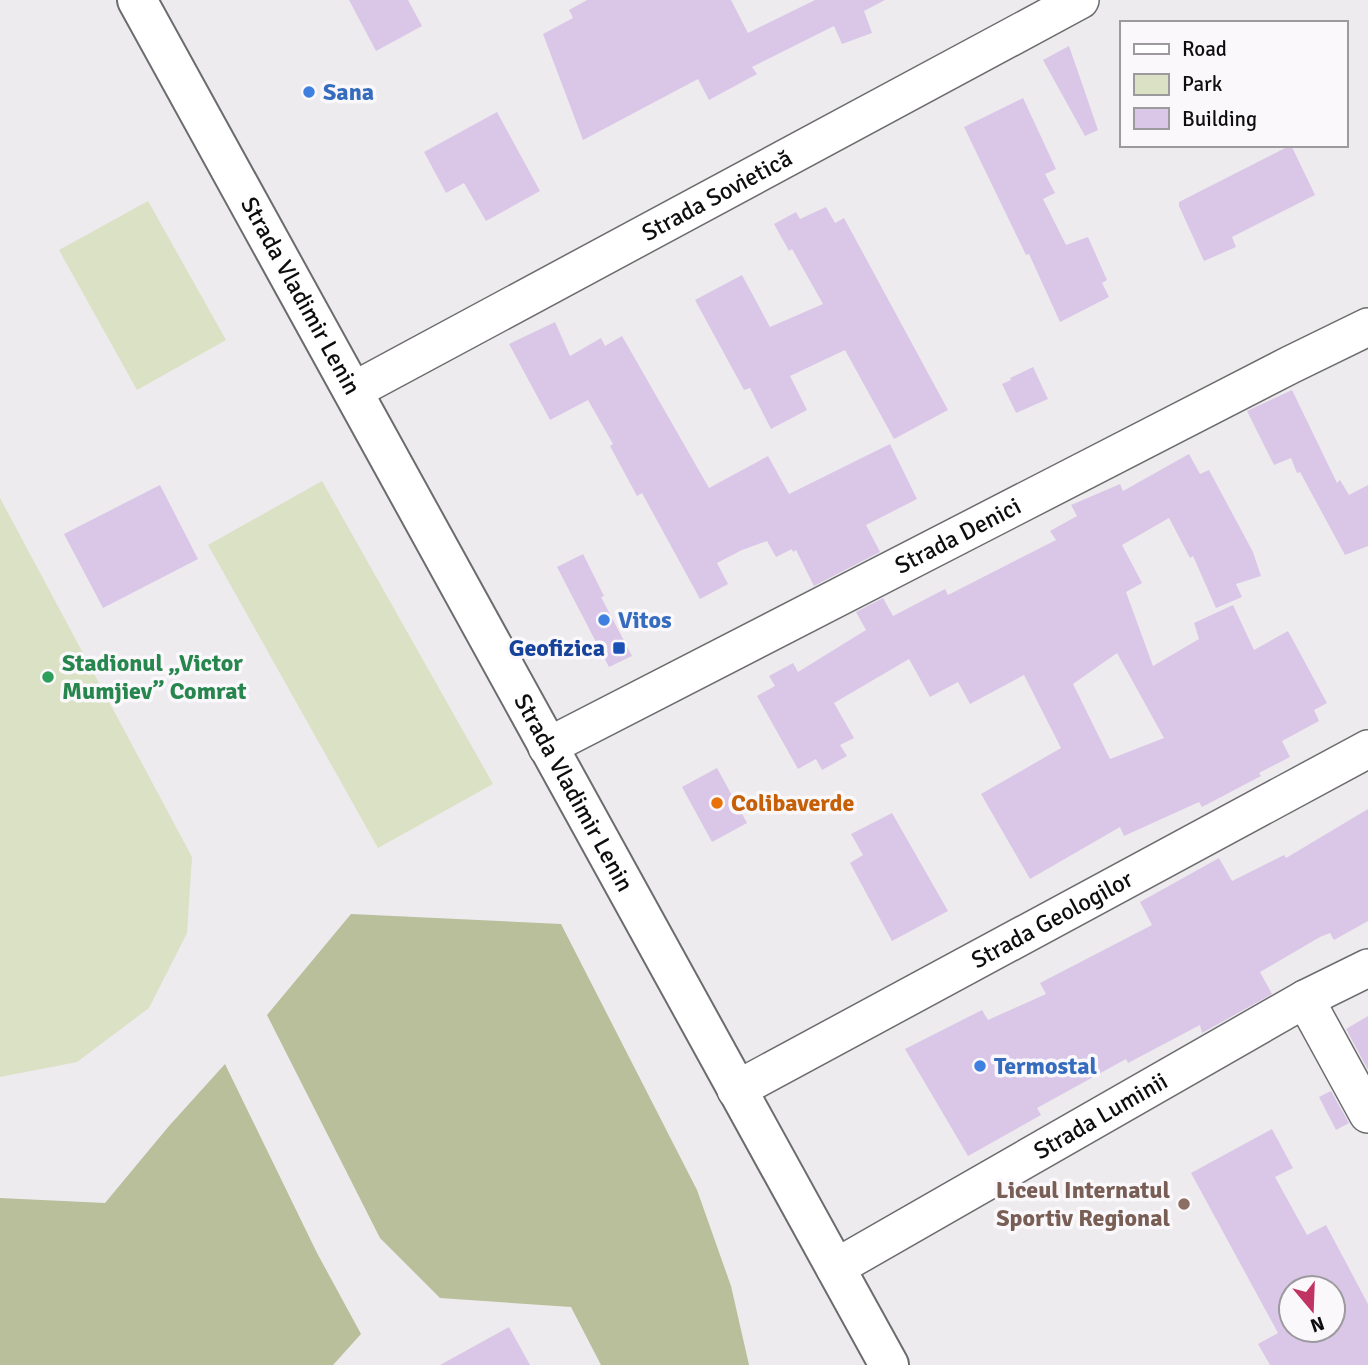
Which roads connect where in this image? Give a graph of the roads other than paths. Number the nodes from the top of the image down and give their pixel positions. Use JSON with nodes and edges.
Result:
{"nodes":[{"id":1,"x":137,"y":0,"type":"edge"},
{"id":2,"x":1080,"y":0,"type":"edge"},
{"id":3,"x":1368,"y":327,"type":"edge"},
{"id":4,"x":355,"y":390,"type":"junction"},
{"id":5,"x":547,"y":747,"type":"junction"},
{"id":6,"x":1368,"y":749,"type":"edge"},
{"id":7,"x":1368,"y":968,"type":"edge"},
{"id":8,"x":1306,"y":999,"type":"junction"},
{"id":9,"x":736,"y":1090,"type":"junction"},
{"id":10,"x":1368,"y":1114,"type":"edge"},
{"id":11,"x":835,"y":1268,"type":"junction"},
{"id":12,"x":889,"y":1365,"type":"edge"}],
"edges":[{"from":1,"to":4,"type":"main road","name":"Strada Vladimir Lenin"},
{"from":2,"to":4,"type":"street","name":"Strada Sovietică"},
{"from":3,"to":5,"type":"street","name":"Strada Denici"},
{"from":4,"to":5,"type":"main road","name":"Strada Vladimir Lenin"},
{"from":5,"to":9,"type":"main road","name":"Strada Vladimir Lenin"},
{"from":6,"to":9,"type":"street","name":"Strada Geologilor"},
{"from":7,"to":8,"type":"street","name":"Strada Luminii"},
{"from":8,"to":10,"type":"street"},
{"from":8,"to":11,"type":"street","name":"Strada Luminii"},
{"from":9,"to":11,"type":"main road","name":"Strada Vladimir Lenin"},
{"from":11,"to":12,"type":"main road","name":"Strada Vladimir Lenin"}]}
